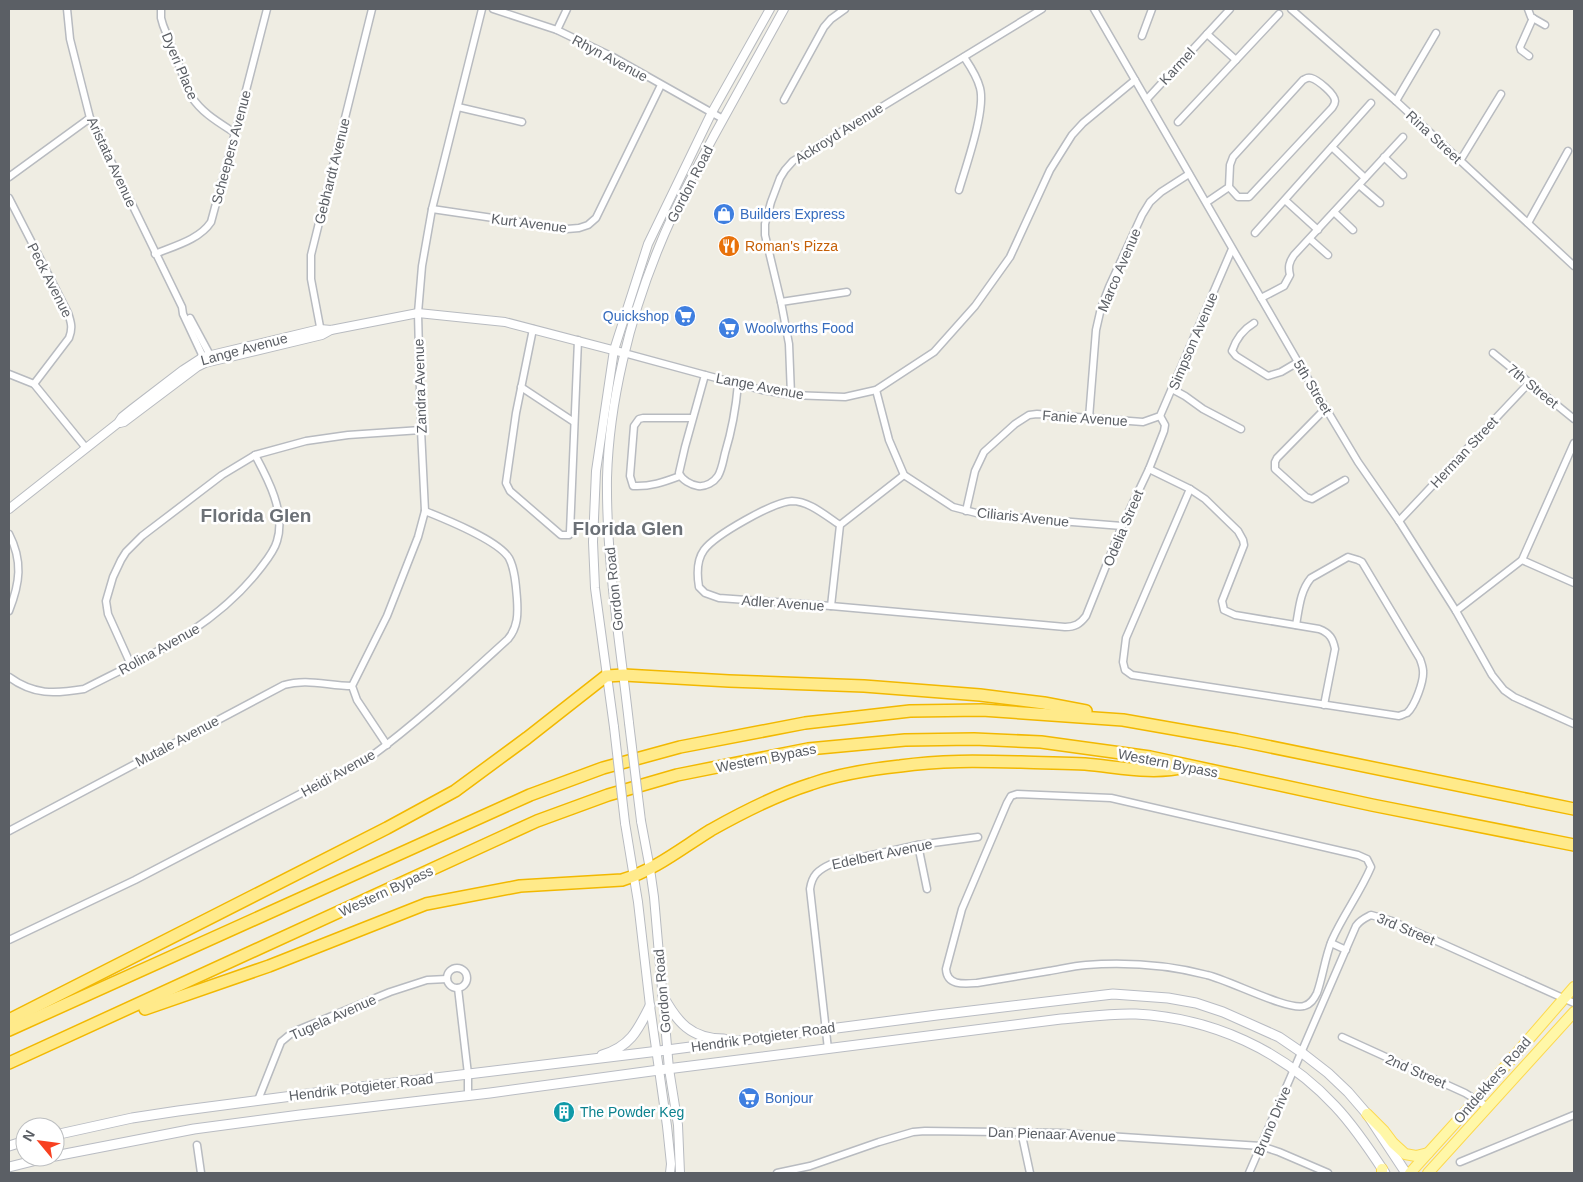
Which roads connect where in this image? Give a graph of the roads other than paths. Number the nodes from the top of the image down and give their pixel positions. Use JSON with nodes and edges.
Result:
{"nodes":[{"id":1,"x":67,"y":9,"type":"edge"},
{"id":2,"x":161,"y":9,"type":"edge"},
{"id":3,"x":267,"y":9,"type":"edge"},
{"id":4,"x":372,"y":9,"type":"edge"},
{"id":5,"x":482,"y":9,"type":"edge"},
{"id":6,"x":493,"y":9,"type":"edge"},
{"id":7,"x":567,"y":9,"type":"edge"},
{"id":8,"x":770,"y":9,"type":"edge"},
{"id":9,"x":784,"y":9,"type":"edge"},
{"id":10,"x":845,"y":9,"type":"edge"},
{"id":11,"x":1042,"y":9,"type":"edge"},
{"id":12,"x":1094,"y":9,"type":"edge"},
{"id":13,"x":1152,"y":9,"type":"edge"},
{"id":14,"x":1230,"y":9,"type":"edge"},
{"id":15,"x":1291,"y":9,"type":"edge"},
{"id":16,"x":1528,"y":9,"type":"edge"},
{"id":17,"x":1279,"y":14,"type":"dead end"},
{"id":18,"x":1533,"y":18,"type":"junction"},
{"id":19,"x":1545,"y":25,"type":"dead end"},
{"id":20,"x":557,"y":30,"type":"junction"},
{"id":21,"x":1436,"y":33,"type":"dead end"},
{"id":22,"x":1207,"y":34,"type":"junction"},
{"id":23,"x":1142,"y":36,"type":"dead end"},
{"id":24,"x":964,"y":56,"type":"junction"},
{"id":25,"x":1529,"y":56,"type":"dead end"},
{"id":26,"x":1236,"y":60,"type":"junction"},
{"id":27,"x":1135,"y":80,"type":"junction"},
{"id":28,"x":661,"y":85,"type":"junction"},
{"id":29,"x":1501,"y":94,"type":"dead end"},
{"id":30,"x":1146,"y":99,"type":"junction"},
{"id":31,"x":784,"y":100,"type":"dead end"},
{"id":32,"x":1396,"y":101,"type":"junction"},
{"id":33,"x":1371,"y":103,"type":"dead end"},
{"id":34,"x":458,"y":107,"type":"junction"},
{"id":35,"x":711,"y":114,"type":"junction"},
{"id":36,"x":90,"y":118,"type":"junction"},
{"id":37,"x":723,"y":119,"type":"junction"},
{"id":38,"x":522,"y":122,"type":"dead end"},
{"id":39,"x":1178,"y":122,"type":"dead end"},
{"id":40,"x":235,"y":133,"type":"junction"},
{"id":41,"x":1403,"y":137,"type":"dead end"},
{"id":42,"x":1332,"y":147,"type":"junction"},
{"id":43,"x":1568,"y":151,"type":"dead end"},
{"id":44,"x":1384,"y":157,"type":"junction"},
{"id":45,"x":1460,"y":161,"type":"junction"},
{"id":46,"x":1189,"y":174,"type":"junction"},
{"id":47,"x":1403,"y":175,"type":"dead end"},
{"id":48,"x":9,"y":177,"type":"edge"},
{"id":49,"x":1365,"y":178,"type":"junction"},
{"id":50,"x":1359,"y":185,"type":"junction"},
{"id":51,"x":1229,"y":187,"type":"junction"},
{"id":52,"x":959,"y":190,"type":"dead end"},
{"id":53,"x":9,"y":198,"type":"edge"},
{"id":54,"x":1284,"y":200,"type":"junction"},
{"id":55,"x":1207,"y":202,"type":"junction"},
{"id":56,"x":1380,"y":204,"type":"dead end"},
{"id":57,"x":432,"y":209,"type":"junction"},
{"id":58,"x":1334,"y":212,"type":"junction"},
{"id":59,"x":1528,"y":223,"type":"junction"},
{"id":60,"x":1318,"y":230,"type":"junction"},
{"id":61,"x":1353,"y":230,"type":"dead end"},
{"id":62,"x":1255,"y":233,"type":"dead end"},
{"id":63,"x":1310,"y":239,"type":"junction"},
{"id":64,"x":1232,"y":249,"type":"junction"},
{"id":65,"x":156,"y":254,"type":"junction"},
{"id":66,"x":1328,"y":255,"type":"dead end"},
{"id":67,"x":1574,"y":266,"type":"edge"},
{"id":68,"x":847,"y":292,"type":"dead end"},
{"id":69,"x":1261,"y":298,"type":"junction"},
{"id":70,"x":781,"y":302,"type":"junction"},
{"id":71,"x":418,"y":313,"type":"junction"},
{"id":72,"x":1254,"y":323,"type":"dead end"},
{"id":73,"x":533,"y":329,"type":"junction"},
{"id":74,"x":321,"y":332,"type":"junction"},
{"id":75,"x":578,"y":340,"type":"junction"},
{"id":76,"x":614,"y":350,"type":"junction"},
{"id":77,"x":624,"y":352,"type":"junction"},
{"id":78,"x":1493,"y":353,"type":"dead end"},
{"id":79,"x":208,"y":359,"type":"junction"},
{"id":80,"x":1298,"y":362,"type":"junction"},
{"id":81,"x":9,"y":374,"type":"edge"},
{"id":82,"x":705,"y":375,"type":"junction"},
{"id":83,"x":34,"y":384,"type":"junction"},
{"id":84,"x":738,"y":384,"type":"junction"},
{"id":85,"x":1529,"y":384,"type":"junction"},
{"id":86,"x":521,"y":387,"type":"junction"},
{"id":87,"x":1172,"y":389,"type":"junction"},
{"id":88,"x":876,"y":390,"type":"junction"},
{"id":89,"x":791,"y":395,"type":"junction"},
{"id":90,"x":1326,"y":408,"type":"junction"},
{"id":91,"x":1160,"y":416,"type":"junction"},
{"id":92,"x":692,"y":418,"type":"junction"},
{"id":93,"x":1089,"y":418,"type":"junction"},
{"id":94,"x":1574,"y":419,"type":"edge"},
{"id":95,"x":574,"y":422,"type":"junction"},
{"id":96,"x":1241,"y":429,"type":"dead end"},
{"id":97,"x":421,"y":430,"type":"junction"},
{"id":98,"x":1574,"y":443,"type":"edge"},
{"id":99,"x":86,"y":448,"type":"junction"},
{"id":100,"x":255,"y":455,"type":"junction"},
{"id":101,"x":1149,"y":469,"type":"junction"},
{"id":102,"x":904,"y":475,"type":"junction"},
{"id":103,"x":680,"y":476,"type":"junction"},
{"id":104,"x":1344,"y":480,"type":"dead end"},
{"id":105,"x":1190,"y":489,"type":"junction"},
{"id":106,"x":9,"y":509,"type":"edge"},
{"id":107,"x":425,"y":511,"type":"junction"},
{"id":108,"x":966,"y":511,"type":"junction"},
{"id":109,"x":1399,"y":521,"type":"junction"},
{"id":110,"x":840,"y":525,"type":"junction"},
{"id":111,"x":1122,"y":526,"type":"junction"},
{"id":112,"x":9,"y":534,"type":"edge"},
{"id":113,"x":1522,"y":560,"type":"junction"},
{"id":114,"x":1574,"y":583,"type":"edge"},
{"id":115,"x":830,"y":606,"type":"junction"},
{"id":116,"x":9,"y":611,"type":"edge"},
{"id":117,"x":1456,"y":611,"type":"junction"},
{"id":118,"x":1296,"y":625,"type":"junction"},
{"id":119,"x":1065,"y":627,"type":"joint"},
{"id":120,"x":131,"y":665,"type":"junction"},
{"id":121,"x":624,"y":675,"type":"junction"},
{"id":122,"x":606,"y":676,"type":"junction"},
{"id":123,"x":9,"y":677,"type":"edge"},
{"id":124,"x":352,"y":686,"type":"junction"},
{"id":125,"x":1324,"y":705,"type":"junction"},
{"id":126,"x":1122,"y":720,"type":"junction"},
{"id":127,"x":1574,"y":724,"type":"edge"},
{"id":128,"x":387,"y":745,"type":"junction"},
{"id":129,"x":1191,"y":766,"type":"junction"},
{"id":130,"x":1574,"y":809,"type":"edge"},
{"id":131,"x":9,"y":831,"type":"edge"},
{"id":132,"x":978,"y":837,"type":"dead end"},
{"id":133,"x":918,"y":845,"type":"junction"},
{"id":134,"x":1574,"y":845,"type":"edge"},
{"id":135,"x":650,"y":869,"type":"junction"},
{"id":136,"x":634,"y":876,"type":"junction"},
{"id":137,"x":927,"y":889,"type":"dead end"},
{"id":138,"x":9,"y":940,"type":"edge"},
{"id":139,"x":1331,"y":943,"type":"junction"},
{"id":140,"x":1346,"y":950,"type":"junction"},
{"id":141,"x":447,"y":979,"type":"junction"},
{"id":142,"x":1574,"y":987,"type":"edge"},
{"id":143,"x":458,"y":988,"type":"junction"},
{"id":144,"x":663,"y":996,"type":"junction"},
{"id":145,"x":1564,"y":998,"type":"junction"},
{"id":146,"x":1574,"y":1003,"type":"edge"},
{"id":147,"x":650,"y":1006,"type":"junction"},
{"id":148,"x":1574,"y":1012,"type":"edge"},
{"id":149,"x":9,"y":1020,"type":"edge"},
{"id":150,"x":826,"y":1029,"type":"junction"},
{"id":151,"x":9,"y":1030,"type":"edge"},
{"id":152,"x":83,"y":1030,"type":"junction"},
{"id":153,"x":1342,"y":1037,"type":"dead end"},
{"id":154,"x":754,"y":1038,"type":"junction"},
{"id":155,"x":828,"y":1049,"type":"junction"},
{"id":156,"x":667,"y":1050,"type":"junction"},
{"id":157,"x":657,"y":1052,"type":"junction"},
{"id":158,"x":1301,"y":1052,"type":"junction"},
{"id":159,"x":573,"y":1062,"type":"junction"},
{"id":160,"x":9,"y":1063,"type":"edge"},
{"id":161,"x":669,"y":1069,"type":"junction"},
{"id":162,"x":659,"y":1070,"type":"junction"},
{"id":163,"x":1294,"y":1070,"type":"junction"},
{"id":164,"x":468,"y":1074,"type":"junction"},
{"id":165,"x":468,"y":1095,"type":"junction"},
{"id":166,"x":1477,"y":1099,"type":"junction"},
{"id":167,"x":258,"y":1100,"type":"junction"},
{"id":168,"x":1488,"y":1107,"type":"junction"},
{"id":169,"x":1367,"y":1114,"type":"junction"},
{"id":170,"x":1574,"y":1115,"type":"edge"},
{"id":171,"x":1021,"y":1131,"type":"junction"},
{"id":172,"x":65,"y":1133,"type":"edge"},
{"id":173,"x":196,"y":1145,"type":"dead end"},
{"id":174,"x":1261,"y":1146,"type":"junction"},
{"id":175,"x":1428,"y":1153,"type":"junction"},
{"id":176,"x":65,"y":1154,"type":"edge"},
{"id":177,"x":1460,"y":1162,"type":"dead end"},
{"id":178,"x":1383,"y":1172,"type":"edge"},
{"id":179,"x":201,"y":1173,"type":"edge"},
{"id":180,"x":670,"y":1173,"type":"edge"},
{"id":181,"x":680,"y":1173,"type":"edge"},
{"id":182,"x":778,"y":1173,"type":"edge"},
{"id":183,"x":789,"y":1173,"type":"edge"},
{"id":184,"x":1030,"y":1173,"type":"edge"},
{"id":185,"x":1249,"y":1173,"type":"edge"},
{"id":186,"x":1328,"y":1173,"type":"edge"},
{"id":187,"x":1406,"y":1173,"type":"edge"},
{"id":188,"x":1410,"y":1173,"type":"edge"},
{"id":189,"x":1428,"y":1173,"type":"edge"}],
"edges":[{"from":1,"to":36,"type":"street","name":"Aristata Avenue"},
{"from":2,"to":40,"type":"street","name":"Dyeri Place"},
{"from":3,"to":40,"type":"street","name":"Scheepers Avenue"},
{"from":4,"to":74,"type":"street","name":"Gebhardt Avenue"},
{"from":5,"to":34,"type":"street","name":"Zandra Avenue"},
{"from":6,"to":20,"type":"street","name":"Rhyn Avenue"},
{"from":7,"to":20,"type":"street"},
{"from":8,"to":35,"type":"street","name":"Gordon Road"},
{"from":9,"to":37,"type":"street","name":"Gordon Road"},
{"from":10,"to":31,"type":"street"},
{"from":11,"to":24,"type":"street","name":"Ackroyd Avenue"},
{"from":12,"to":27,"type":"street","name":"5th Street"},
{"from":13,"to":23,"type":"street"},
{"from":14,"to":22,"type":"street","name":"Karmel"},
{"from":15,"to":32,"type":"street","name":"Rina Street"},
{"from":16,"to":18,"type":"street"},
{"from":17,"to":26,"type":"street"},
{"from":18,"to":19,"type":"street"},
{"from":18,"to":25,"type":"street"},
{"from":20,"to":28,"type":"street","name":"Rhyn Avenue"},
{"from":21,"to":32,"type":"street"},
{"from":22,"to":26,"type":"street"},
{"from":22,"to":30,"type":"street","name":"Karmel"},
{"from":24,"to":52,"type":"street"},
{"from":24,"to":70,"type":"street","name":"Ackroyd Avenue"},
{"from":26,"to":39,"type":"street"},
{"from":27,"to":30,"type":"street","name":"5th Street"},
{"from":27,"to":88,"type":"street","name":"Lange Avenue"},
{"from":28,"to":35,"type":"street","name":"Rhyn Avenue"},
{"from":28,"to":57,"type":"street","name":"Kurt Avenue"},
{"from":29,"to":45,"type":"street"},
{"from":30,"to":46,"type":"street","name":"5th Street"},
{"from":32,"to":45,"type":"street","name":"Rina Street"},
{"from":33,"to":42,"type":"street"},
{"from":34,"to":38,"type":"street"},
{"from":34,"to":57,"type":"street","name":"Zandra Avenue"},
{"from":35,"to":37,"type":"street","name":"Rhyn Avenue"},
{"from":35,"to":76,"type":"street","name":"Gordon Road"},
{"from":36,"to":48,"type":"street"},
{"from":36,"to":65,"type":"street","name":"Aristata Avenue"},
{"from":37,"to":77,"type":"street","name":"Gordon Road"},
{"from":40,"to":65,"type":"street","name":"Scheepers Avenue"},
{"from":41,"to":44,"type":"street"},
{"from":42,"to":49,"type":"street"},
{"from":42,"to":54,"type":"street"},
{"from":43,"to":59,"type":"street"},
{"from":44,"to":47,"type":"street"},
{"from":44,"to":49,"type":"street"},
{"from":45,"to":59,"type":"street","name":"Rina Street"},
{"from":46,"to":55,"type":"street","name":"5th Street"},
{"from":46,"to":93,"type":"street","name":"Marco Avenue"},
{"from":49,"to":50,"type":"street"},
{"from":50,"to":56,"type":"street"},
{"from":50,"to":58,"type":"street"},
{"from":51,"to":51,"type":"street"},
{"from":51,"to":55,"type":"street"},
{"from":53,"to":83,"type":"street","name":"Peck Avenue"},
{"from":54,"to":60,"type":"street"},
{"from":54,"to":62,"type":"street"},
{"from":55,"to":64,"type":"street","name":"5th Street"},
{"from":57,"to":71,"type":"street","name":"Zandra Avenue"},
{"from":58,"to":60,"type":"street"},
{"from":58,"to":61,"type":"street"},
{"from":59,"to":67,"type":"street","name":"Rina Street"},
{"from":60,"to":63,"type":"street"},
{"from":63,"to":66,"type":"street"},
{"from":63,"to":69,"type":"street"},
{"from":64,"to":69,"type":"street","name":"5th Street"},
{"from":64,"to":87,"type":"street","name":"Simpson Avenue"},
{"from":65,"to":79,"type":"street","name":"Aristata Avenue"},
{"from":68,"to":70,"type":"street"},
{"from":69,"to":80,"type":"street","name":"5th Street"},
{"from":70,"to":89,"type":"street","name":"Ackroyd Avenue"},
{"from":71,"to":73,"type":"street","name":"Lange Avenue"},
{"from":71,"to":74,"type":"street","name":"Lange Avenue"},
{"from":71,"to":97,"type":"street","name":"Zandra Avenue"},
{"from":72,"to":80,"type":"street"},
{"from":73,"to":75,"type":"street","name":"Lange Avenue"},
{"from":73,"to":86,"type":"street"},
{"from":74,"to":79,"type":"street","name":"Lange Avenue"},
{"from":75,"to":76,"type":"street","name":"Lange Avenue"},
{"from":75,"to":95,"type":"street"},
{"from":76,"to":77,"type":"street","name":"Lange Avenue"},
{"from":76,"to":122,"type":"street","name":"Gordon Road"},
{"from":77,"to":82,"type":"street","name":"Lange Avenue"},
{"from":77,"to":121,"type":"street","name":"Gordon Road"},
{"from":78,"to":85,"type":"street","name":"7th Street"},
{"from":79,"to":99,"type":"street","name":"Lange Avenue"},
{"from":80,"to":90,"type":"street","name":"5th Street"},
{"from":81,"to":83,"type":"street"},
{"from":82,"to":84,"type":"street","name":"Lange Avenue"},
{"from":82,"to":92,"type":"street"},
{"from":83,"to":99,"type":"street"},
{"from":84,"to":89,"type":"street","name":"Lange Avenue"},
{"from":84,"to":103,"type":"street"},
{"from":85,"to":94,"type":"street","name":"7th Street"},
{"from":85,"to":109,"type":"street","name":"Herman Street"},
{"from":86,"to":95,"type":"street"},
{"from":86,"to":95,"type":"street"},
{"from":87,"to":91,"type":"street","name":"Simpson Avenue"},
{"from":87,"to":96,"type":"street"},
{"from":88,"to":89,"type":"street","name":"Lange Avenue"},
{"from":88,"to":102,"type":"street"},
{"from":90,"to":104,"type":"street"},
{"from":90,"to":109,"type":"street","name":"5th Street"},
{"from":91,"to":93,"type":"street","name":"Fanie Avenue"},
{"from":91,"to":101,"type":"street","name":"Odelia Street"},
{"from":92,"to":103,"type":"street"},
{"from":92,"to":103,"type":"street"},
{"from":93,"to":108,"type":"street","name":"Fanie Avenue"},
{"from":97,"to":100,"type":"street"},
{"from":97,"to":107,"type":"street","name":"Zandra Avenue"},
{"from":98,"to":113,"type":"street"},
{"from":99,"to":106,"type":"street","name":"Lange Avenue"},
{"from":100,"to":120,"type":"street"},
{"from":100,"to":120,"type":"street","name":"Rolina Avenue"},
{"from":101,"to":105,"type":"street"},
{"from":101,"to":111,"type":"street","name":"Odelia Street"},
{"from":102,"to":108,"type":"street","name":"Ciliaris Avenue"},
{"from":102,"to":110,"type":"street"},
{"from":105,"to":118,"type":"street"},
{"from":105,"to":125,"type":"street"},
{"from":107,"to":124,"type":"street","name":"Zandra Avenue"},
{"from":107,"to":128,"type":"street","name":"Heidi Avenue"},
{"from":108,"to":111,"type":"street","name":"Ciliaris Avenue"},
{"from":109,"to":117,"type":"street","name":"5th Street"},
{"from":110,"to":115,"type":"street"},
{"from":110,"to":115,"type":"street","name":"Adler Avenue"},
{"from":111,"to":119,"type":"street","name":"Odelia Street"},
{"from":112,"to":116,"type":"street"},
{"from":113,"to":114,"type":"street"},
{"from":113,"to":117,"type":"street"},
{"from":115,"to":119,"type":"street","name":"Adler Avenue"},
{"from":117,"to":127,"type":"street","name":"5th Street"},
{"from":118,"to":125,"type":"street"},
{"from":118,"to":125,"type":"street"},
{"from":120,"to":123,"type":"street","name":"Rolina Avenue"},
{"from":121,"to":122,"type":"highway"},
{"from":121,"to":126,"type":"highway"},
{"from":121,"to":135,"type":"street","name":"Gordon Road","bridge":true},
{"from":122,"to":136,"type":"street","name":"Gordon Road","bridge":true},
{"from":122,"to":149,"type":"highway"},
{"from":124,"to":128,"type":"street"},
{"from":124,"to":131,"type":"street","name":"Mutale Avenue"},
{"from":126,"to":130,"type":"highway","name":"Western Bypass"},
{"from":126,"to":151,"type":"highway","name":"Western Bypass"},
{"from":128,"to":138,"type":"street","name":"Heidi Avenue"},
{"from":129,"to":134,"type":"highway","name":"Western Bypass"},
{"from":129,"to":135,"type":"highway"},
{"from":129,"to":152,"type":"highway","name":"Western Bypass"},
{"from":132,"to":133,"type":"street","name":"Edelbert Avenue"},
{"from":133,"to":137,"type":"street"},
{"from":133,"to":150,"type":"street","name":"Edelbert Avenue"},
{"from":135,"to":136,"type":"highway"},
{"from":135,"to":144,"type":"street","name":"Gordon Road"},
{"from":136,"to":147,"type":"street","name":"Gordon Road"},
{"from":136,"to":152,"type":"highway"},
{"from":139,"to":139,"type":"street"},
{"from":139,"to":140,"type":"street"},
{"from":140,"to":145,"type":"street","name":"3rd Street"},
{"from":140,"to":158,"type":"street","name":"3rd Street"},
{"from":141,"to":143,"type":"street"},
{"from":141,"to":143,"type":"street","name":"Tugela Avenue"},
{"from":141,"to":167,"type":"street","name":"Tugela Avenue"},
{"from":142,"to":145,"type":"main road","name":"Ontdekkers Road"},
{"from":143,"to":164,"type":"street","name":"Tugela Avenue"},
{"from":144,"to":154,"type":"main road"},
{"from":144,"to":156,"type":"street","name":"Gordon Road"},
{"from":145,"to":146,"type":"street","name":"3rd Street"},
{"from":145,"to":166,"type":"main road","name":"Ontdekkers Road"},
{"from":147,"to":157,"type":"street","name":"Gordon Road"},
{"from":147,"to":159,"type":"main road"},
{"from":148,"to":168,"type":"main road","name":"Ontdekkers Road"},
{"from":150,"to":154,"type":"main road","name":"Hendrik Potgieter Road"},
{"from":150,"to":155,"type":"street","name":"Edelbert Avenue"},
{"from":150,"to":158,"type":"main road","name":"Hendrik Potgieter Road"},
{"from":152,"to":160,"type":"highway","name":"Western Bypass"},
{"from":153,"to":166,"type":"street","name":"2nd Street"},
{"from":154,"to":156,"type":"main road","name":"Hendrik Potgieter Road"},
{"from":155,"to":161,"type":"main road","name":"Hendrik Potgieter Road"},
{"from":155,"to":163,"type":"main road","name":"Hendrik Potgieter Road"},
{"from":156,"to":157,"type":"main road","name":"Hendrik Potgieter Road"},
{"from":156,"to":161,"type":"street","name":"Gordon Road"},
{"from":157,"to":159,"type":"main road","name":"Hendrik Potgieter Road"},
{"from":157,"to":162,"type":"street","name":"Gordon Road"},
{"from":158,"to":163,"type":"street","name":"3rd Street"},
{"from":158,"to":169,"type":"main road","name":"Hendrik Potgieter Road"},
{"from":159,"to":164,"type":"main road","name":"Hendrik Potgieter Road"},
{"from":161,"to":162,"type":"main road","name":"Hendrik Potgieter Road"},
{"from":161,"to":181,"type":"street","name":"Gordon Road"},
{"from":162,"to":165,"type":"main road","name":"Hendrik Potgieter Road"},
{"from":162,"to":180,"type":"street","name":"Gordon Road"},
{"from":163,"to":174,"type":"street","name":"Bruno Drive"},
{"from":163,"to":178,"type":"main road","name":"Hendrik Potgieter Road"},
{"from":164,"to":165,"type":"street","name":"Tugela Avenue"},
{"from":164,"to":167,"type":"main road","name":"Hendrik Potgieter Road"},
{"from":165,"to":176,"type":"main road","name":"Hendrik Potgieter Road"},
{"from":166,"to":168,"type":"street","name":"2nd Street"},
{"from":166,"to":175,"type":"main road","name":"Ontdekkers Road"},
{"from":167,"to":172,"type":"main road","name":"Hendrik Potgieter Road"},
{"from":168,"to":189,"type":"main road","name":"Ontdekkers Road"},
{"from":169,"to":175,"type":"main road"},
{"from":169,"to":187,"type":"main road","name":"Hendrik Potgieter Road"},
{"from":170,"to":177,"type":"street"},
{"from":171,"to":174,"type":"street","name":"Dan Pienaar Avenue"},
{"from":171,"to":183,"type":"street","name":"Dan Pienaar Avenue"},
{"from":171,"to":184,"type":"street"},
{"from":173,"to":179,"type":"street"},
{"from":174,"to":185,"type":"street","name":"Bruno Drive"},
{"from":174,"to":186,"type":"street","name":"Dan Pienaar Avenue"},
{"from":175,"to":188,"type":"main road","name":"Ontdekkers Road"},
{"from":182,"to":183,"type":"street","name":"Dan Pienaar Avenue"}]}
